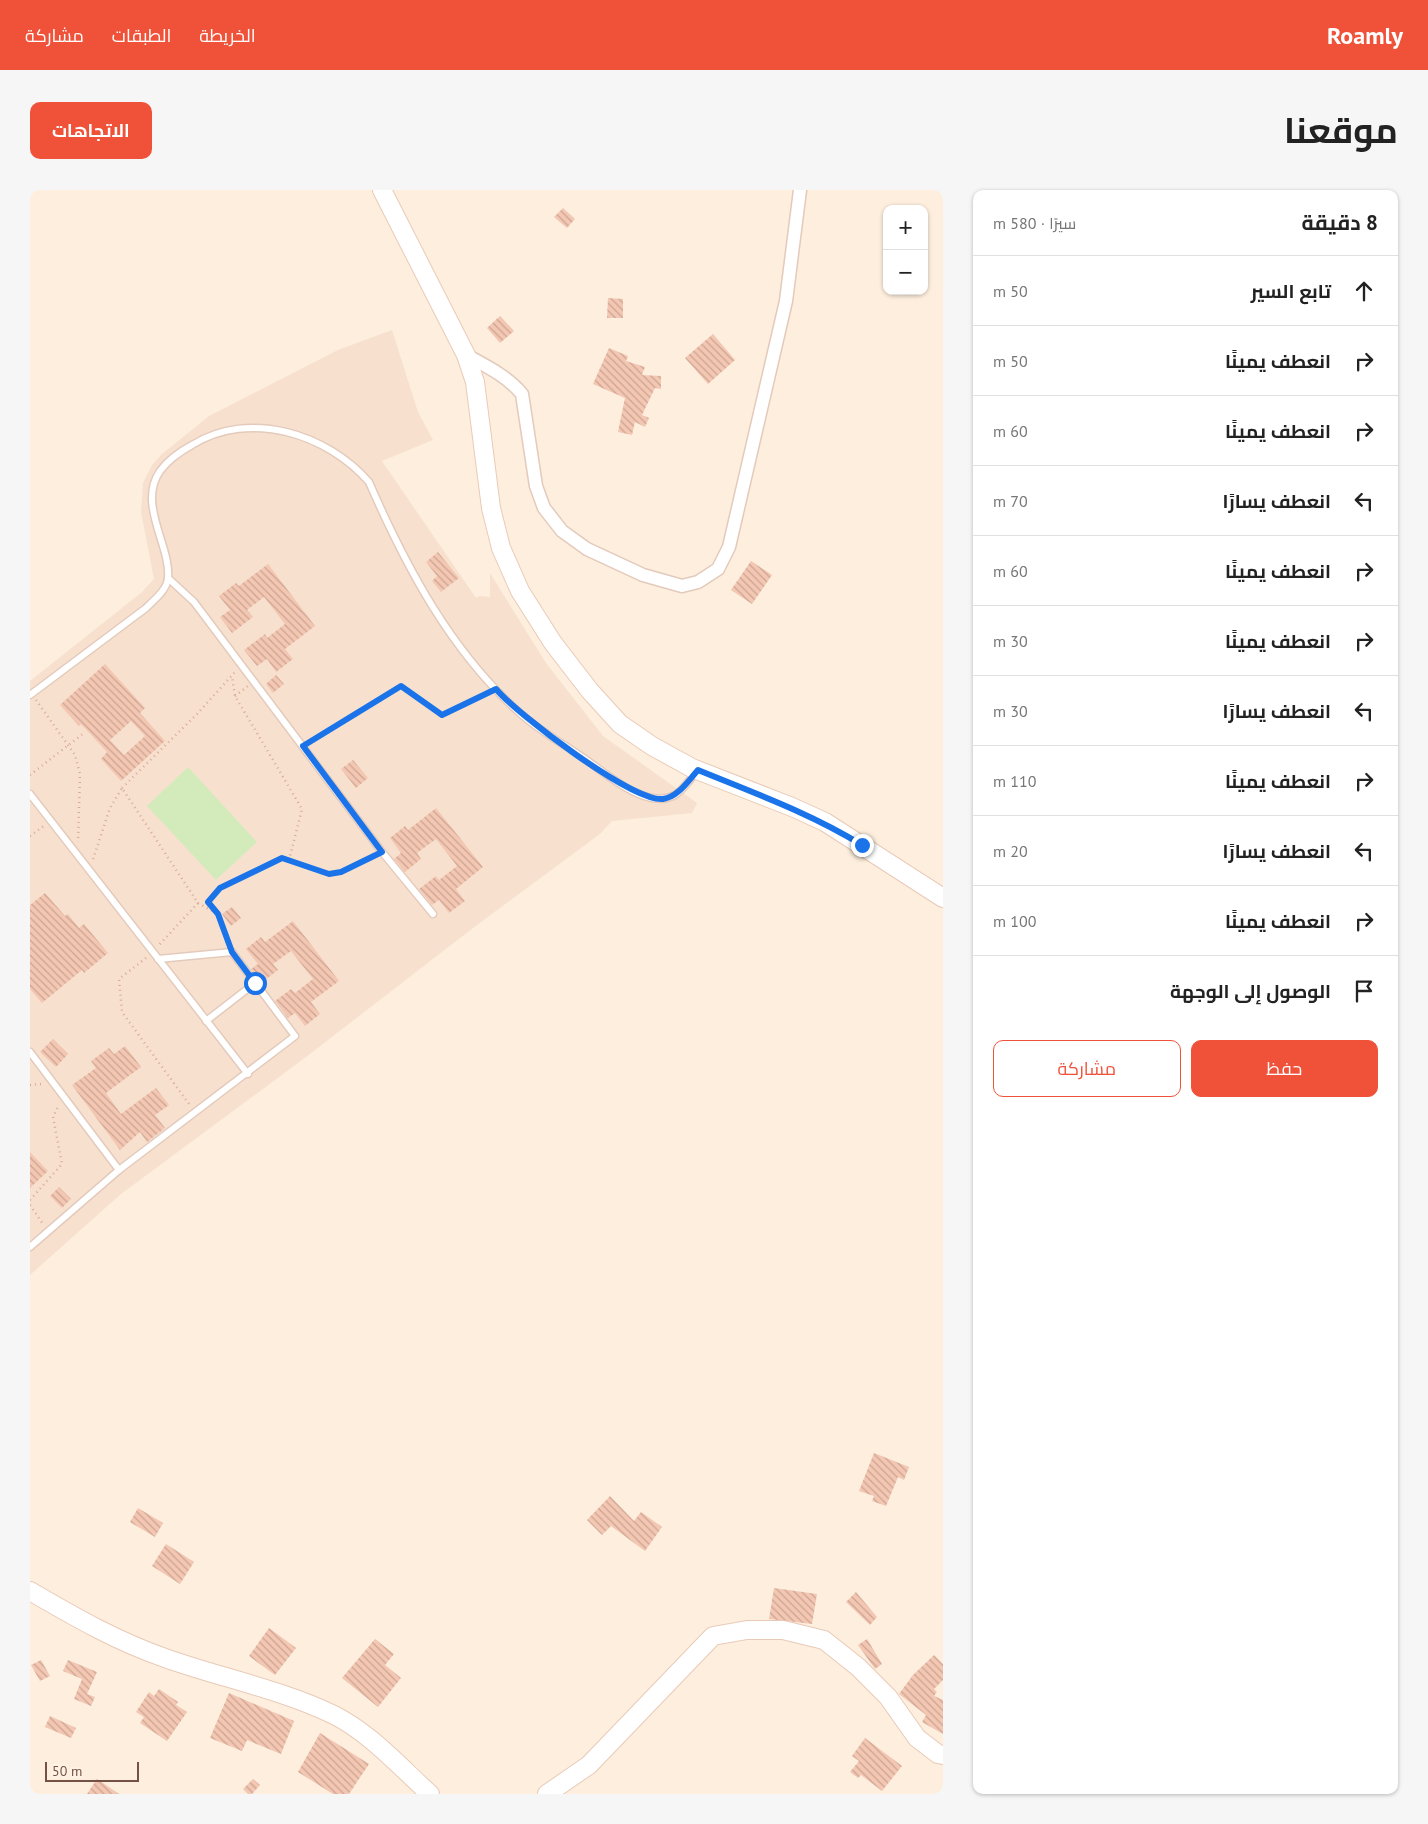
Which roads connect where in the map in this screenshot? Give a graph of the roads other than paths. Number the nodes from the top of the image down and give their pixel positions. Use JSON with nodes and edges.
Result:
{"nodes":[{"id":1,"x":382,"y":190,"type":"edge"},
{"id":2,"x":800,"y":190,"type":"edge"},
{"id":3,"x":466,"y":355,"type":"junction"},
{"id":4,"x":168,"y":578,"type":"junction"},
{"id":5,"x":31,"y":694,"type":"edge"},
{"id":6,"x":698,"y":770,"type":"junction"},
{"id":7,"x":30,"y":794,"type":"edge"},
{"id":8,"x":943,"y":898,"type":"edge"},
{"id":9,"x":433,"y":914,"type":"dead end"},
{"id":10,"x":158,"y":959,"type":"junction"},
{"id":11,"x":255,"y":983,"type":"junction"},
{"id":12,"x":206,"y":1021,"type":"junction"},
{"id":13,"x":30,"y":1052,"type":"edge"},
{"id":14,"x":248,"y":1074,"type":"junction"},
{"id":15,"x":119,"y":1170,"type":"junction"},
{"id":16,"x":30,"y":1247,"type":"edge"},
{"id":17,"x":30,"y":1591,"type":"edge"},
{"id":18,"x":943,"y":1755,"type":"edge"},
{"id":19,"x":430,"y":1794,"type":"edge"},
{"id":20,"x":547,"y":1794,"type":"edge"}],
"edges":[{"from":1,"to":3,"type":"main road"},
{"from":2,"to":3,"type":"street"},
{"from":3,"to":6,"type":"main road"},
{"from":4,"to":5,"type":"lane"},
{"from":4,"to":6,"type":"lane"},
{"from":4,"to":9,"type":"lane"},
{"from":6,"to":8,"type":"main road"},
{"from":7,"to":10,"type":"lane"},
{"from":10,"to":11,"type":"lane"},
{"from":10,"to":12,"type":"lane"},
{"from":11,"to":12,"type":"lane"},
{"from":11,"to":14,"type":"lane"},
{"from":12,"to":14,"type":"lane"},
{"from":13,"to":15,"type":"lane"},
{"from":14,"to":15,"type":"lane"},
{"from":15,"to":16,"type":"lane"},
{"from":17,"to":19,"type":"main road"},
{"from":18,"to":20,"type":"main road"}]}
